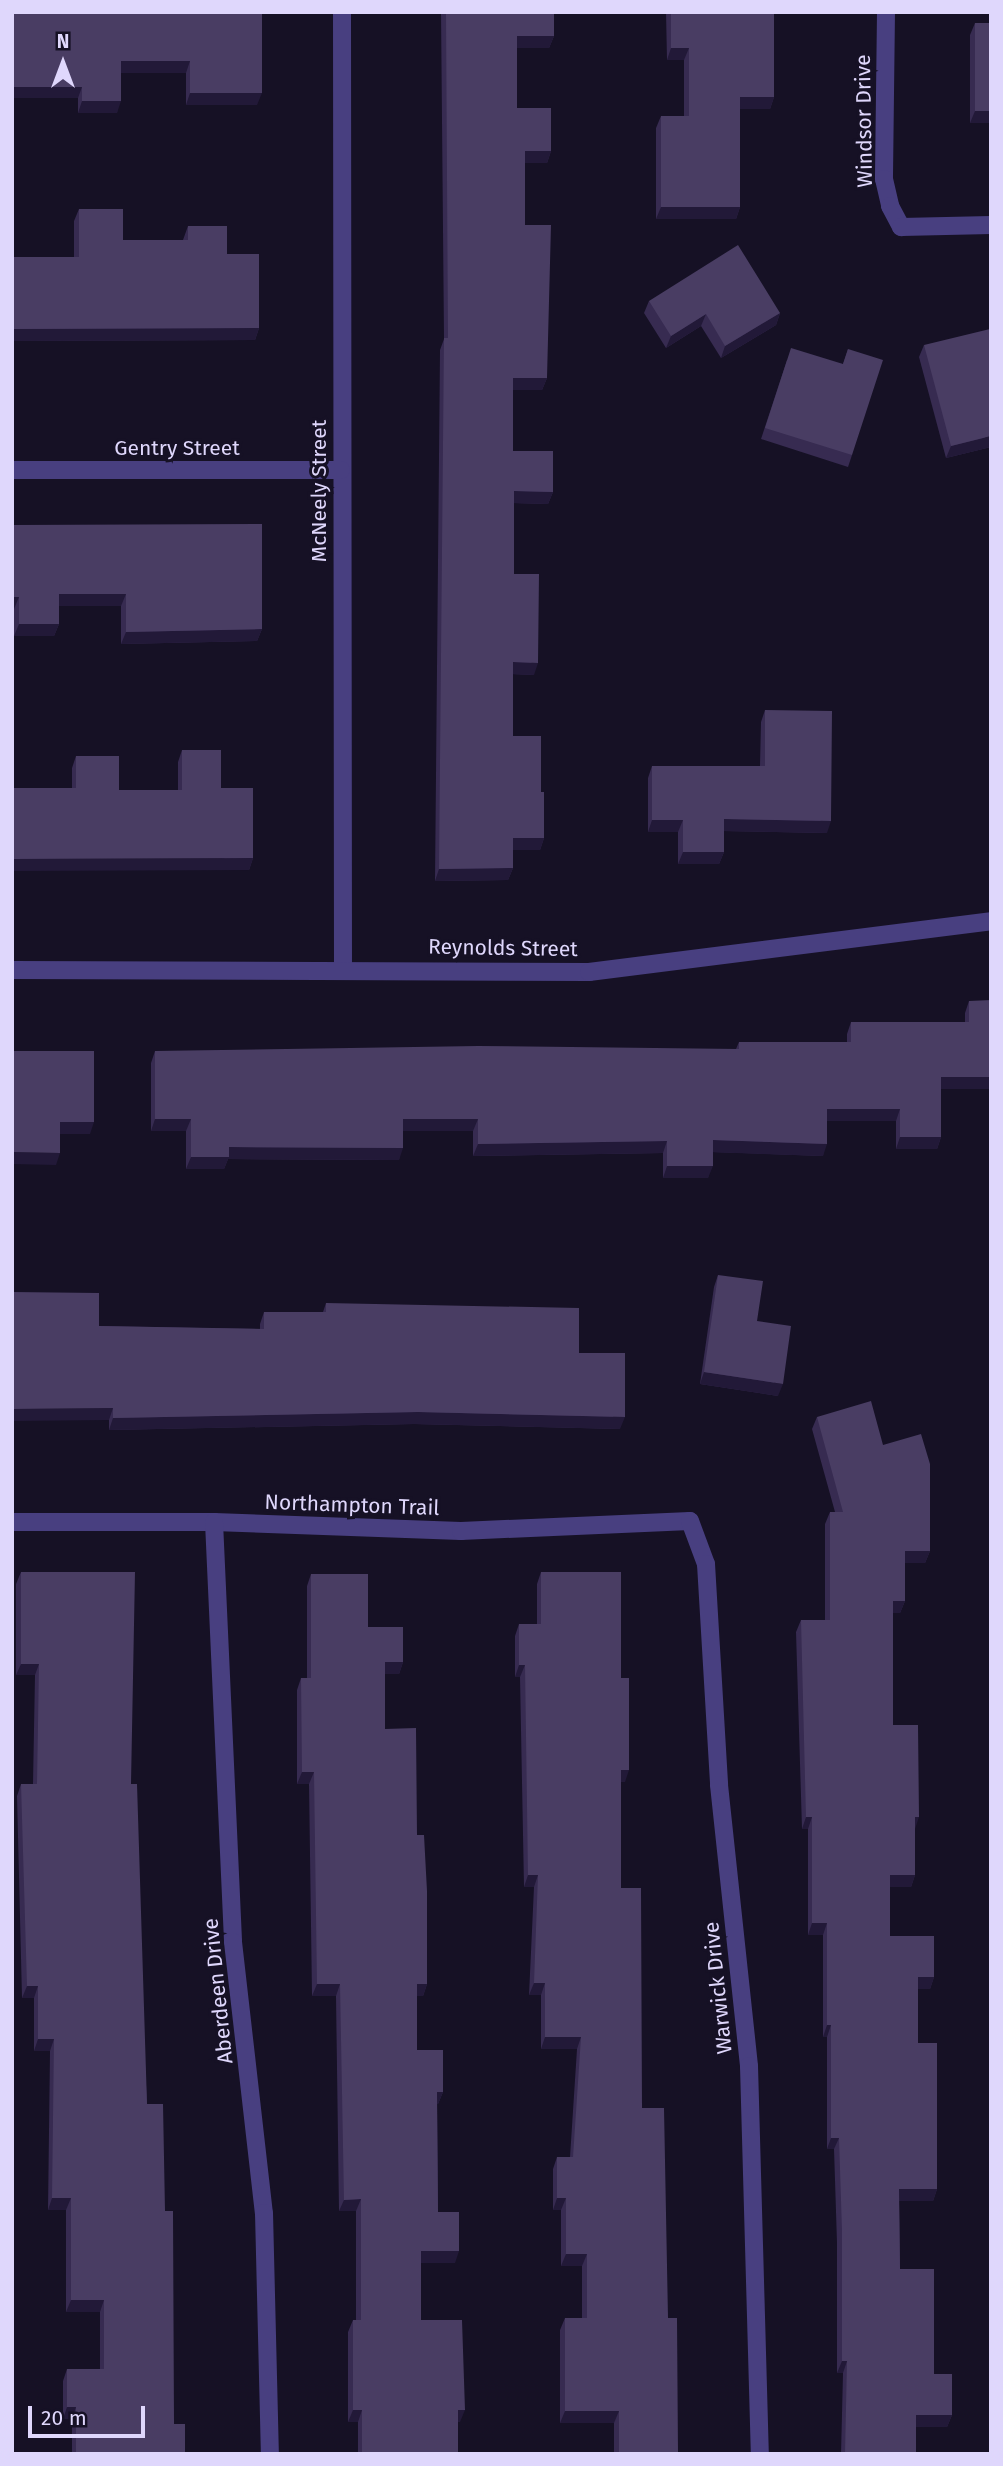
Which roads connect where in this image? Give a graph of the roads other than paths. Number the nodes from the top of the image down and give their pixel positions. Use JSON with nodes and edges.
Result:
{"nodes":[{"id":1,"x":342,"y":12,"type":"edge"},
{"id":2,"x":886,"y":12,"type":"edge"},
{"id":3,"x":991,"y":225,"type":"edge"},
{"id":4,"x":12,"y":470,"type":"edge"},
{"id":5,"x":341,"y":470,"type":"junction"},
{"id":6,"x":991,"y":921,"type":"edge"},
{"id":7,"x":343,"y":969,"type":"junction"},
{"id":8,"x":12,"y":970,"type":"edge"},
{"id":9,"x":690,"y":1521,"type":"joint"},
{"id":10,"x":12,"y":1522,"type":"edge"},
{"id":11,"x":214,"y":1522,"type":"junction"},
{"id":12,"x":270,"y":2454,"type":"edge"},
{"id":13,"x":760,"y":2454,"type":"edge"}],
"edges":[{"from":1,"to":5,"type":"street","name":"McNeely Street"},
{"from":2,"to":3,"type":"street","name":"Windsor Drive"},
{"from":4,"to":5,"type":"street","name":"Gentry Street"},
{"from":5,"to":7,"type":"street","name":"McNeely Street"},
{"from":6,"to":7,"type":"street","name":"Reynolds Street"},
{"from":7,"to":8,"type":"street","name":"Reynolds Street"},
{"from":9,"to":11,"type":"street","name":"Northampton Trail"},
{"from":9,"to":13,"type":"street","name":"Warwick Drive"},
{"from":10,"to":11,"type":"street","name":"Northampton Trail"},
{"from":11,"to":12,"type":"street","name":"Aberdeen Drive"}]}
